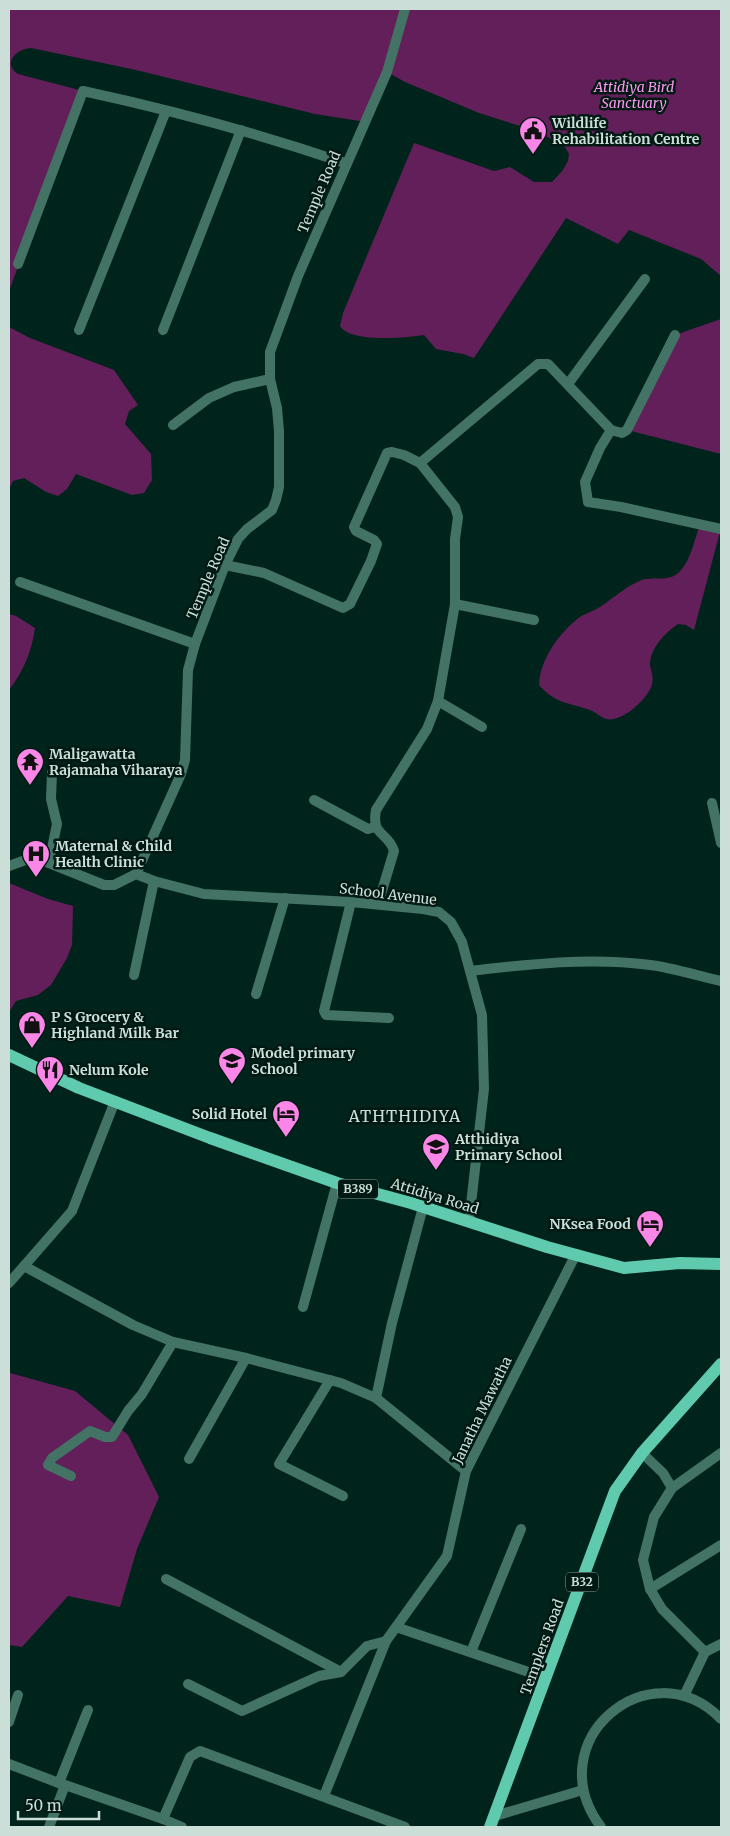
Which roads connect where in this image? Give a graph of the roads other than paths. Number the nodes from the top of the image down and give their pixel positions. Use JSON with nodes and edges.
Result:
{"nodes":[{"id":1,"x":405,"y":9,"type":"edge"},
{"id":2,"x":166,"y":111,"type":"junction"},
{"id":3,"x":241,"y":130,"type":"junction"},
{"id":4,"x":345,"y":164,"type":"junction"},
{"id":5,"x":18,"y":264,"type":"dead end"},
{"id":6,"x":645,"y":279,"type":"dead end"},
{"id":7,"x":79,"y":330,"type":"dead end"},
{"id":8,"x":163,"y":330,"type":"dead end"},
{"id":9,"x":675,"y":335,"type":"dead end"},
{"id":10,"x":270,"y":379,"type":"junction"},
{"id":11,"x":568,"y":384,"type":"junction"},
{"id":12,"x":173,"y":425,"type":"dead end"},
{"id":13,"x":611,"y":430,"type":"junction"},
{"id":14,"x":420,"y":463,"type":"junction"},
{"id":15,"x":721,"y":529,"type":"edge"},
{"id":16,"x":225,"y":565,"type":"junction"},
{"id":17,"x":20,"y":582,"type":"dead end"},
{"id":18,"x":455,"y":604,"type":"junction"},
{"id":19,"x":534,"y":620,"type":"dead end"},
{"id":20,"x":195,"y":644,"type":"junction"},
{"id":21,"x":438,"y":701,"type":"junction"},
{"id":22,"x":482,"y":727,"type":"dead end"},
{"id":23,"x":52,"y":772,"type":"dead end"},
{"id":24,"x":314,"y":800,"type":"dead end"},
{"id":25,"x":712,"y":803,"type":"dead end"},
{"id":26,"x":375,"y":827,"type":"junction"},
{"id":27,"x":721,"y":843,"type":"edge"},
{"id":28,"x":49,"y":863,"type":"junction"},
{"id":29,"x":9,"y":866,"type":"edge"},
{"id":30,"x":136,"y":874,"type":"junction"},
{"id":31,"x":154,"y":881,"type":"junction"},
{"id":32,"x":285,"y":898,"type":"junction"},
{"id":33,"x":351,"y":902,"type":"junction"},
{"id":34,"x":378,"y":904,"type":"junction"},
{"id":35,"x":470,"y":971,"type":"junction"},
{"id":36,"x":134,"y":975,"type":"dead end"},
{"id":37,"x":721,"y":981,"type":"edge"},
{"id":38,"x":256,"y":994,"type":"dead end"},
{"id":39,"x":389,"y":1018,"type":"dead end"},
{"id":40,"x":9,"y":1055,"type":"edge"},
{"id":41,"x":116,"y":1101,"type":"junction"},
{"id":42,"x":338,"y":1183,"type":"junction"},
{"id":43,"x":423,"y":1207,"type":"junction"},
{"id":44,"x":469,"y":1222,"type":"junction"},
{"id":45,"x":576,"y":1254,"type":"junction"},
{"id":46,"x":721,"y":1264,"type":"edge"},
{"id":47,"x":24,"y":1266,"type":"junction"},
{"id":48,"x":9,"y":1283,"type":"edge"},
{"id":49,"x":303,"y":1307,"type":"dead end"},
{"id":50,"x":173,"y":1342,"type":"junction"},
{"id":51,"x":246,"y":1358,"type":"junction"},
{"id":52,"x":721,"y":1364,"type":"edge"},
{"id":53,"x":330,"y":1380,"type":"junction"},
{"id":54,"x":376,"y":1398,"type":"junction"},
{"id":55,"x":642,"y":1453,"type":"junction"},
{"id":56,"x":721,"y":1453,"type":"edge"},
{"id":57,"x":189,"y":1459,"type":"dead end"},
{"id":58,"x":466,"y":1471,"type":"junction"},
{"id":59,"x":71,"y":1476,"type":"dead end"},
{"id":60,"x":672,"y":1488,"type":"junction"},
{"id":61,"x":343,"y":1496,"type":"dead end"},
{"id":62,"x":521,"y":1529,"type":"dead end"},
{"id":63,"x":721,"y":1545,"type":"edge"},
{"id":64,"x":166,"y":1579,"type":"dead end"},
{"id":65,"x":650,"y":1589,"type":"junction"},
{"id":66,"x":396,"y":1627,"type":"junction"},
{"id":67,"x":386,"y":1641,"type":"junction"},
{"id":68,"x":721,"y":1644,"type":"edge"},
{"id":69,"x":470,"y":1652,"type":"junction"},
{"id":70,"x":705,"y":1652,"type":"junction"},
{"id":71,"x":341,"y":1672,"type":"junction"},
{"id":72,"x":546,"y":1678,"type":"junction"},
{"id":73,"x":188,"y":1684,"type":"dead end"},
{"id":74,"x":18,"y":1695,"type":"dead end"},
{"id":75,"x":684,"y":1696,"type":"junction"},
{"id":76,"x":88,"y":1710,"type":"dead end"},
{"id":77,"x":721,"y":1719,"type":"edge"},
{"id":78,"x":9,"y":1722,"type":"edge"},
{"id":79,"x":9,"y":1764,"type":"edge"},
{"id":80,"x":62,"y":1784,"type":"junction"},
{"id":81,"x":583,"y":1790,"type":"junction"},
{"id":82,"x":324,"y":1796,"type":"junction"},
{"id":83,"x":163,"y":1820,"type":"junction"},
{"id":84,"x":492,"y":1821,"type":"edge"},
{"id":85,"x":49,"y":1827,"type":"edge"},
{"id":86,"x":182,"y":1827,"type":"edge"},
{"id":87,"x":405,"y":1827,"type":"edge"},
{"id":88,"x":601,"y":1827,"type":"edge"}],
"edges":[{"from":1,"to":4,"type":"street","name":"Temple Road"},
{"from":2,"to":3,"type":"street"},
{"from":2,"to":5,"type":"street"},
{"from":2,"to":7,"type":"street"},
{"from":3,"to":4,"type":"street"},
{"from":3,"to":8,"type":"street"},
{"from":4,"to":10,"type":"street","name":"Temple Road"},
{"from":6,"to":11,"type":"street"},
{"from":9,"to":13,"type":"street"},
{"from":10,"to":12,"type":"street"},
{"from":10,"to":16,"type":"street","name":"Temple Road"},
{"from":11,"to":13,"type":"street"},
{"from":11,"to":14,"type":"street"},
{"from":13,"to":15,"type":"street"},
{"from":14,"to":16,"type":"street"},
{"from":14,"to":18,"type":"street"},
{"from":16,"to":20,"type":"street","name":"Temple Road"},
{"from":17,"to":20,"type":"street"},
{"from":18,"to":19,"type":"street"},
{"from":18,"to":21,"type":"street"},
{"from":20,"to":30,"type":"street","name":"Temple Road"},
{"from":21,"to":22,"type":"street"},
{"from":21,"to":26,"type":"street"},
{"from":23,"to":28,"type":"street"},
{"from":24,"to":26,"type":"street"},
{"from":25,"to":27,"type":"street"},
{"from":26,"to":34,"type":"street"},
{"from":28,"to":29,"type":"street"},
{"from":28,"to":30,"type":"street"},
{"from":30,"to":31,"type":"street","name":"School Avenue"},
{"from":31,"to":32,"type":"street","name":"School Avenue"},
{"from":31,"to":36,"type":"street"},
{"from":32,"to":33,"type":"street","name":"School Avenue"},
{"from":32,"to":38,"type":"street"},
{"from":33,"to":34,"type":"street","name":"School Avenue"},
{"from":33,"to":39,"type":"street"},
{"from":34,"to":35,"type":"street","name":"School Avenue"},
{"from":35,"to":37,"type":"street"},
{"from":35,"to":44,"type":"street","name":"School Avenue"},
{"from":40,"to":41,"type":"main road","name":"Attidiya Road","number":"B389"},
{"from":41,"to":42,"type":"main road","name":"Attidiya Road","number":"B389"},
{"from":41,"to":47,"type":"street"},
{"from":42,"to":43,"type":"main road","name":"Attidiya Road","number":"B389"},
{"from":42,"to":49,"type":"street"},
{"from":43,"to":44,"type":"main road","name":"Attidiya Road","number":"B389"},
{"from":43,"to":54,"type":"street"},
{"from":44,"to":45,"type":"main road","name":"Attidiya Road","number":"B389"},
{"from":45,"to":46,"type":"main road","name":"Attidiya Road","number":"B389"},
{"from":45,"to":58,"type":"street","name":"Janatha Mawatha"},
{"from":47,"to":48,"type":"street"},
{"from":47,"to":50,"type":"street"},
{"from":50,"to":51,"type":"street"},
{"from":50,"to":59,"type":"street"},
{"from":51,"to":53,"type":"street"},
{"from":51,"to":57,"type":"street"},
{"from":52,"to":55,"type":"main road","name":"Templers Road","number":"B32"},
{"from":53,"to":54,"type":"street"},
{"from":53,"to":61,"type":"street"},
{"from":54,"to":58,"type":"street"},
{"from":55,"to":60,"type":"street"},
{"from":55,"to":72,"type":"main road","name":"Templers Road","number":"B32"},
{"from":56,"to":60,"type":"street"},
{"from":58,"to":66,"type":"street","name":"Janatha Mawatha"},
{"from":60,"to":65,"type":"street"},
{"from":62,"to":69,"type":"street"},
{"from":63,"to":65,"type":"street"},
{"from":64,"to":71,"type":"street"},
{"from":65,"to":70,"type":"street"},
{"from":66,"to":67,"type":"street","name":"Janatha Mawatha"},
{"from":66,"to":69,"type":"street"},
{"from":67,"to":71,"type":"street"},
{"from":67,"to":82,"type":"street","name":"Janatha Mawatha"},
{"from":68,"to":70,"type":"street"},
{"from":69,"to":72,"type":"street"},
{"from":70,"to":75,"type":"street"},
{"from":71,"to":73,"type":"street"},
{"from":72,"to":84,"type":"main road","name":"Templers Road","number":"B32"},
{"from":74,"to":78,"type":"street"},
{"from":75,"to":77,"type":"street"},
{"from":75,"to":81,"type":"street"},
{"from":76,"to":80,"type":"street"},
{"from":79,"to":80,"type":"street"},
{"from":80,"to":83,"type":"street"},
{"from":80,"to":85,"type":"street"},
{"from":81,"to":84,"type":"street"},
{"from":81,"to":88,"type":"street"},
{"from":82,"to":83,"type":"street"},
{"from":82,"to":87,"type":"street"},
{"from":83,"to":86,"type":"street"}]}
